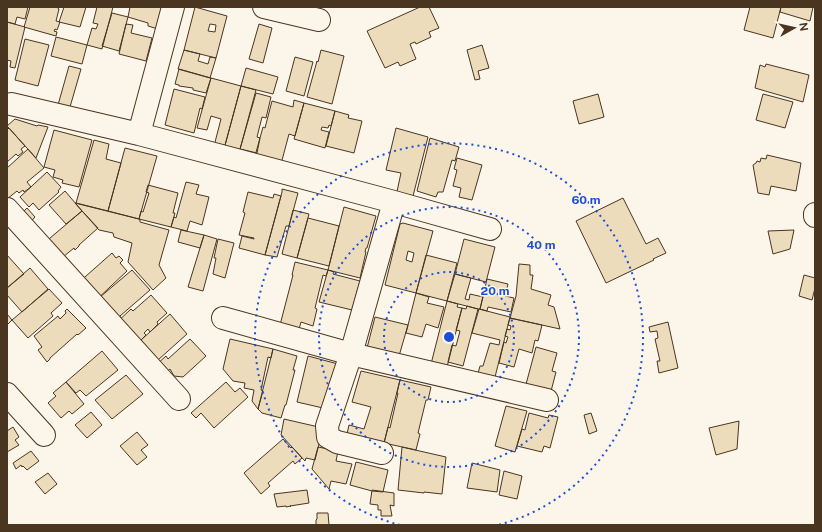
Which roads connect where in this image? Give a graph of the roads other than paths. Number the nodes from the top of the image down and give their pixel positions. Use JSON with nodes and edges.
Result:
{"nodes":[{"id":1,"x":173,"y":7,"type":"edge"},
{"id":2,"x":264,"y":7,"type":"edge"},
{"id":3,"x":318,"y":20,"type":"dead end"},
{"id":4,"x":11,"y":104,"type":"dead end"},
{"id":5,"x":139,"y":134,"type":"junction"},
{"id":6,"x":394,"y":202,"type":"junction"},
{"id":7,"x":7,"y":209,"type":"edge"},
{"id":8,"x":490,"y":229,"type":"dead end"},
{"id":9,"x":223,"y":318,"type":"dead end"},
{"id":10,"x":351,"y":354,"type":"junction"},
{"id":11,"x":7,"y":394,"type":"edge"},
{"id":12,"x":179,"y":399,"type":"dead end"},
{"id":13,"x":547,"y":400,"type":"dead end"},
{"id":14,"x":44,"y":435,"type":"dead end"},
{"id":15,"x":382,"y":453,"type":"dead end"}],
"edges":[{"from":1,"to":5,"type":"street"},
{"from":2,"to":3,"type":"street"},
{"from":4,"to":5,"type":"street"},
{"from":5,"to":6,"type":"street"},
{"from":6,"to":8,"type":"street"},
{"from":6,"to":10,"type":"street"},
{"from":7,"to":12,"type":"street"},
{"from":9,"to":10,"type":"street"},
{"from":10,"to":13,"type":"street"},
{"from":10,"to":15,"type":"street"},
{"from":11,"to":14,"type":"street"}]}
